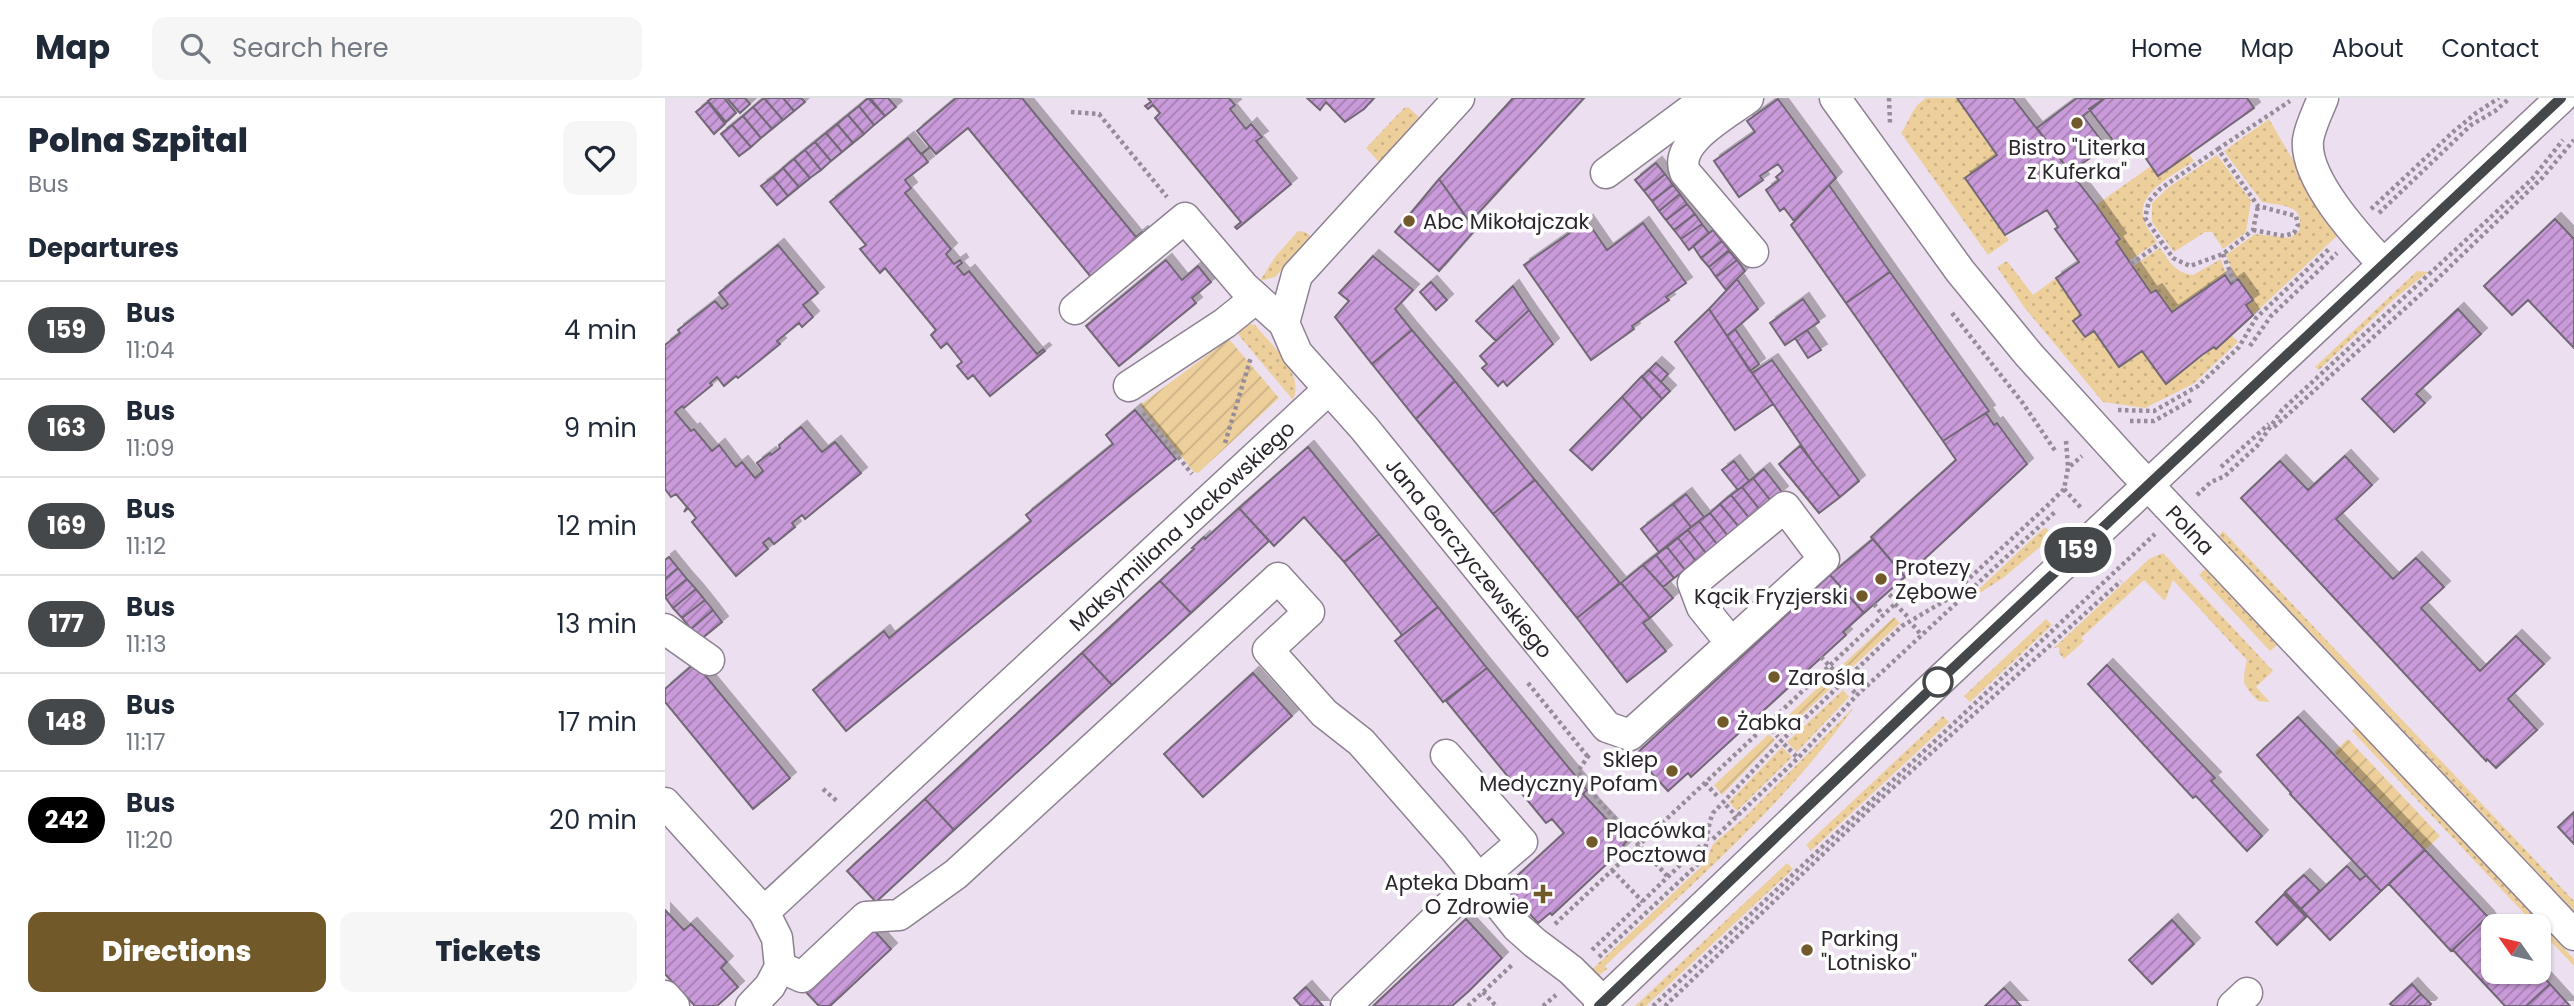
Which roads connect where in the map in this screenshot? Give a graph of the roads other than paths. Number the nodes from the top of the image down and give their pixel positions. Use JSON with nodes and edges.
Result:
{"nodes":[{"id":1,"x":1459,"y":98,"type":"edge"},
{"id":2,"x":1707,"y":98,"type":"edge"},
{"id":3,"x":1748,"y":98,"type":"edge"},
{"id":4,"x":1835,"y":98,"type":"edge"},
{"id":5,"x":2323,"y":98,"type":"edge"},
{"id":6,"x":2561,"y":98,"type":"edge"},
{"id":7,"x":1605,"y":173,"type":"dead end"},
{"id":8,"x":1753,"y":252,"type":"dead end"},
{"id":9,"x":2383,"y":264,"type":"junction"},
{"id":10,"x":1256,"y":298,"type":"junction"},
{"id":11,"x":1075,"y":309,"type":"dead end"},
{"id":12,"x":1285,"y":323,"type":"junction"},
{"id":13,"x":1129,"y":386,"type":"road end"},
{"id":14,"x":1329,"y":389,"type":"junction"},
{"id":15,"x":2148,"y":485,"type":"junction"},
{"id":16,"x":665,"y":629,"type":"edge"},
{"id":17,"x":1731,"y":643,"type":"junction"},
{"id":18,"x":709,"y":660,"type":"dead end"},
{"id":19,"x":1446,"y":755,"type":"dead end"},
{"id":20,"x":665,"y":803,"type":"edge"},
{"id":21,"x":1478,"y":880,"type":"junction"},
{"id":22,"x":764,"y":912,"type":"junction"},
{"id":23,"x":2574,"y":935,"type":"edge"},
{"id":24,"x":780,"y":967,"type":"junction"},
{"id":25,"x":665,"y":996,"type":"edge"},
{"id":26,"x":1601,"y":1004,"type":"edge"},
{"id":27,"x":674,"y":1006,"type":"edge"},
{"id":28,"x":751,"y":1006,"type":"edge"},
{"id":29,"x":1346,"y":1006,"type":"edge"}],
"edges":[{"from":1,"to":12,"type":"street"},
{"from":2,"to":7,"type":"street"},
{"from":3,"to":8,"type":"street"},
{"from":4,"to":15,"type":"street","name":"Polna"},
{"from":5,"to":9,"type":"street"},
{"from":6,"to":9,"type":"street"},
{"from":9,"to":15,"type":"street"},
{"from":10,"to":11,"type":"street"},
{"from":10,"to":12,"type":"street"},
{"from":10,"to":13,"type":"street"},
{"from":12,"to":14,"type":"street"},
{"from":14,"to":17,"type":"street","name":"Jana Gorczyczewskiego"},
{"from":14,"to":22,"type":"street","name":"Maksymiliana Jackowskiego"},
{"from":15,"to":23,"type":"street","name":"Polna"},
{"from":15,"to":26,"type":"street"},
{"from":16,"to":18,"type":"street"},
{"from":17,"to":17,"type":"street"},
{"from":19,"to":21,"type":"street"},
{"from":20,"to":22,"type":"street"},
{"from":21,"to":24,"type":"street"},
{"from":21,"to":26,"type":"street"},
{"from":21,"to":29,"type":"street"},
{"from":22,"to":24,"type":"street"},
{"from":24,"to":28,"type":"street"},
{"from":25,"to":27,"type":"street"}]}
